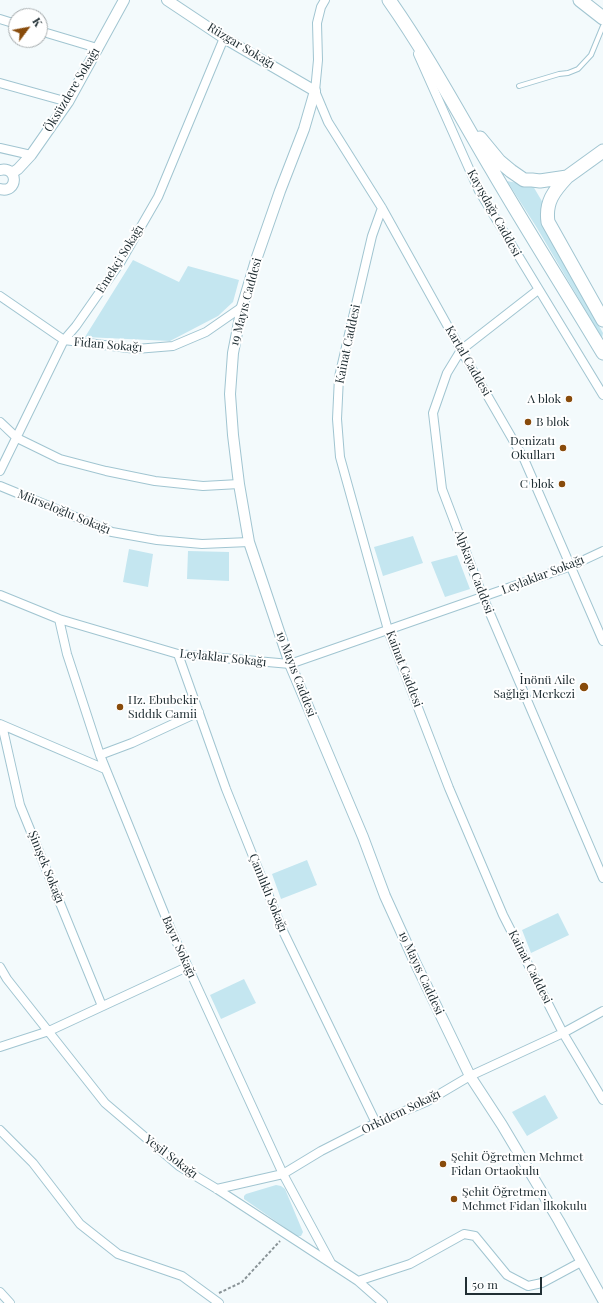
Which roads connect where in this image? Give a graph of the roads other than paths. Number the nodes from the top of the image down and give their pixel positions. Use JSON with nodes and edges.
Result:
{"nodes":[{"id":1,"x":124,"y":0,"type":"edge"},
{"id":2,"x":167,"y":0,"type":"edge"},
{"id":3,"x":325,"y":0,"type":"edge"},
{"id":4,"x":389,"y":0,"type":"edge"},
{"id":5,"x":587,"y":2,"type":"edge"},
{"id":6,"x":603,"y":18,"type":"edge"},
{"id":7,"x":404,"y":21,"type":"junction"},
{"id":8,"x":603,"y":26,"type":"edge"},
{"id":9,"x":48,"y":33,"type":"edge"},
{"id":10,"x":224,"y":38,"type":"junction"},
{"id":11,"x":97,"y":48,"type":"junction"},
{"id":12,"x":0,"y":83,"type":"edge"},
{"id":13,"x":519,"y":86,"type":"dead end"},
{"id":14,"x":315,"y":91,"type":"junction"},
{"id":15,"x":68,"y":102,"type":"junction"},
{"id":16,"x":456,"y":109,"type":"junction"},
{"id":17,"x":0,"y":148,"type":"edge"},
{"id":18,"x":603,"y":151,"type":"edge"},
{"id":19,"x":31,"y":156,"type":"junction"},
{"id":20,"x":0,"y":170,"type":"edge"},
{"id":21,"x":12,"y":173,"type":"junction"},
{"id":22,"x":567,"y":177,"type":"junction"},
{"id":23,"x":2,"y":191,"type":"edge"},
{"id":24,"x":382,"y":208,"type":"junction"},
{"id":25,"x":538,"y":290,"type":"junction"},
{"id":26,"x":0,"y":296,"type":"edge"},
{"id":27,"x":242,"y":306,"type":"junction"},
{"id":28,"x":603,"y":320,"type":"edge"},
{"id":29,"x":64,"y":340,"type":"junction"},
{"id":30,"x":461,"y":350,"type":"junction"},
{"id":31,"x":603,"y":352,"type":"edge"},
{"id":32,"x":603,"y":395,"type":"edge"},
{"id":33,"x":0,"y":422,"type":"edge"},
{"id":34,"x":17,"y":438,"type":"junction"},
{"id":35,"x":0,"y":472,"type":"edge"},
{"id":36,"x":239,"y":484,"type":"junction"},
{"id":37,"x":0,"y":486,"type":"edge"},
{"id":38,"x":249,"y":542,"type":"junction"},
{"id":39,"x":603,"y":551,"type":"edge"},
{"id":40,"x":570,"y":566,"type":"junction"},
{"id":41,"x":0,"y":595,"type":"edge"},
{"id":42,"x":483,"y":597,"type":"junction"},
{"id":43,"x":58,"y":619,"type":"junction"},
{"id":44,"x":388,"y":630,"type":"junction"},
{"id":45,"x":603,"y":641,"type":"edge"},
{"id":46,"x":178,"y":654,"type":"junction"},
{"id":47,"x":290,"y":664,"type":"junction"},
{"id":48,"x":198,"y":712,"type":"junction"},
{"id":49,"x":1,"y":725,"type":"edge"},
{"id":50,"x":100,"y":754,"type":"junction"},
{"id":51,"x":105,"y":769,"type":"junction"},
{"id":52,"x":603,"y":878,"type":"edge"},
{"id":53,"x":0,"y":967,"type":"edge"},
{"id":54,"x":187,"y":967,"type":"junction"},
{"id":55,"x":102,"y":1006,"type":"junction"},
{"id":56,"x":603,"y":1011,"type":"edge"},
{"id":57,"x":48,"y":1031,"type":"junction"},
{"id":58,"x":563,"y":1033,"type":"junction"},
{"id":59,"x":0,"y":1047,"type":"edge"},
{"id":60,"x":470,"y":1076,"type":"junction"},
{"id":61,"x":603,"y":1100,"type":"edge"},
{"id":62,"x":376,"y":1123,"type":"junction"},
{"id":63,"x":0,"y":1130,"type":"edge"},
{"id":64,"x":282,"y":1174,"type":"junction"},
{"id":65,"x":217,"y":1189,"type":"junction"},
{"id":66,"x":581,"y":1262,"type":"junction"},
{"id":67,"x":331,"y":1263,"type":"junction"},
{"id":68,"x":358,"y":1281,"type":"junction"},
{"id":69,"x":0,"y":1292,"type":"edge"},
{"id":70,"x":603,"y":1300,"type":"edge"},
{"id":71,"x":10,"y":1303,"type":"edge"},
{"id":72,"x":220,"y":1303,"type":"edge"},
{"id":73,"x":383,"y":1303,"type":"edge"}],
"edges":[{"from":1,"to":11,"type":"street","name":"Öksüzdere Sokağı"},
{"from":2,"to":10,"type":"street","name":"Rüzgar Sokağı"},
{"from":3,"to":14,"type":"street","name":"19 Mayıs Caddesi"},
{"from":4,"to":7,"type":"main road","name":"Kayışdağı Caddesi"},
{"from":5,"to":6,"type":"main road"},
{"from":7,"to":16,"type":"main road","name":"Kayışdağı Caddesi"},
{"from":7,"to":25,"type":"street","name":"Kayışdağı Caddesi"},
{"from":8,"to":13,"type":"lane"},
{"from":9,"to":11,"type":"street"},
{"from":10,"to":14,"type":"street","name":"Rüzgar Sokağı"},
{"from":10,"to":29,"type":"street","name":"Emekçi Sokağı"},
{"from":11,"to":15,"type":"street","name":"Öksüzdere Sokağı"},
{"from":12,"to":15,"type":"street"},
{"from":14,"to":24,"type":"street","name":"Kartal Caddesi"},
{"from":14,"to":27,"type":"street","name":"19 Mayıs Caddesi"},
{"from":15,"to":19,"type":"street","name":"Öksüzdere Sokağı"},
{"from":16,"to":22,"type":"main road"},
{"from":16,"to":31,"type":"main road","name":"Kayışdağı Caddesi"},
{"from":17,"to":19,"type":"street"},
{"from":18,"to":22,"type":"main road"},
{"from":19,"to":21,"type":"street","name":"Öksüzdere Sokağı"},
{"from":20,"to":21,"type":"street"},
{"from":21,"to":23,"type":"street"},
{"from":22,"to":28,"type":"main road"},
{"from":24,"to":30,"type":"street","name":"Kartal Caddesi"},
{"from":24,"to":44,"type":"street","name":"Kainat Caddesi"},
{"from":25,"to":30,"type":"street","name":"Alpkaya Caddesi"},
{"from":25,"to":32,"type":"street","name":"Kayışdağı Caddesi"},
{"from":26,"to":29,"type":"street","name":"Fidan Sokağı"},
{"from":27,"to":29,"type":"street","name":"Fidan Sokağı"},
{"from":27,"to":36,"type":"street","name":"19 Mayıs Caddesi"},
{"from":29,"to":34,"type":"street","name":"Emekçi Sokağı"},
{"from":30,"to":40,"type":"street","name":"Kartal Caddesi"},
{"from":30,"to":42,"type":"street","name":"Alpkaya Caddesi"},
{"from":33,"to":34,"type":"street"},
{"from":34,"to":35,"type":"street","name":"Emekçi Sokağı"},
{"from":34,"to":36,"type":"street"},
{"from":36,"to":38,"type":"street","name":"19 Mayıs Caddesi"},
{"from":37,"to":38,"type":"street","name":"Mürseloğlu Sokağı"},
{"from":38,"to":47,"type":"street","name":"19 Mayıs Caddesi"},
{"from":39,"to":40,"type":"street","name":"Leylaklar Sokağı"},
{"from":40,"to":42,"type":"street","name":"Leylaklar Sokağı"},
{"from":40,"to":45,"type":"street","name":"Kartal Caddesi"},
{"from":41,"to":43,"type":"street","name":"Leylaklar Sokağı"},
{"from":42,"to":44,"type":"street","name":"Leylaklar Sokağı"},
{"from":42,"to":52,"type":"street","name":"Alpkaya Caddesi"},
{"from":43,"to":46,"type":"street","name":"Leylaklar Sokağı"},
{"from":43,"to":50,"type":"street","name":"Bayır Sokağı"},
{"from":44,"to":47,"type":"street","name":"Leylaklar Sokağı"},
{"from":44,"to":58,"type":"street","name":"Kainat Caddesi"},
{"from":46,"to":47,"type":"street","name":"Leylaklar Sokağı"},
{"from":46,"to":48,"type":"street","name":"Çamlıklı Sokağı"},
{"from":47,"to":60,"type":"street","name":"19 Mayıs Caddesi"},
{"from":48,"to":50,"type":"street"},
{"from":48,"to":62,"type":"street","name":"Çamlıklı Sokağı"},
{"from":49,"to":51,"type":"street"},
{"from":49,"to":55,"type":"street","name":"Şimşek Sokağı"},
{"from":50,"to":51,"type":"street","name":"Bayır Sokağı"},
{"from":51,"to":54,"type":"street","name":"Bayır Sokağı"},
{"from":53,"to":57,"type":"street","name":"Yeşil Sokağı"},
{"from":54,"to":55,"type":"street"},
{"from":54,"to":64,"type":"street","name":"Bayır Sokağı"},
{"from":55,"to":57,"type":"street"},
{"from":56,"to":58,"type":"street","name":"Orkidem Sokağı"},
{"from":57,"to":59,"type":"street"},
{"from":57,"to":65,"type":"street","name":"Yeşil Sokağı"},
{"from":58,"to":60,"type":"street","name":"Orkidem Sokağı"},
{"from":58,"to":61,"type":"street","name":"Kainat Caddesi"},
{"from":60,"to":62,"type":"street","name":"Orkidem Sokağı"},
{"from":60,"to":66,"type":"street","name":"19 Mayıs Caddesi"},
{"from":62,"to":64,"type":"street","name":"Orkidem Sokağı"},
{"from":63,"to":72,"type":"street"},
{"from":64,"to":65,"type":"street","name":"Orkidem Sokağı"},
{"from":64,"to":67,"type":"street","name":"Bayır Sokağı"},
{"from":65,"to":67,"type":"street","name":"Yeşil Sokağı"},
{"from":66,"to":68,"type":"street"},
{"from":66,"to":70,"type":"street","name":"19 Mayıs Caddesi"},
{"from":67,"to":68,"type":"street","name":"Yeşil Sokağı"},
{"from":68,"to":73,"type":"street","name":"Yeşil Sokağı"},
{"from":69,"to":71,"type":"street"}]}
